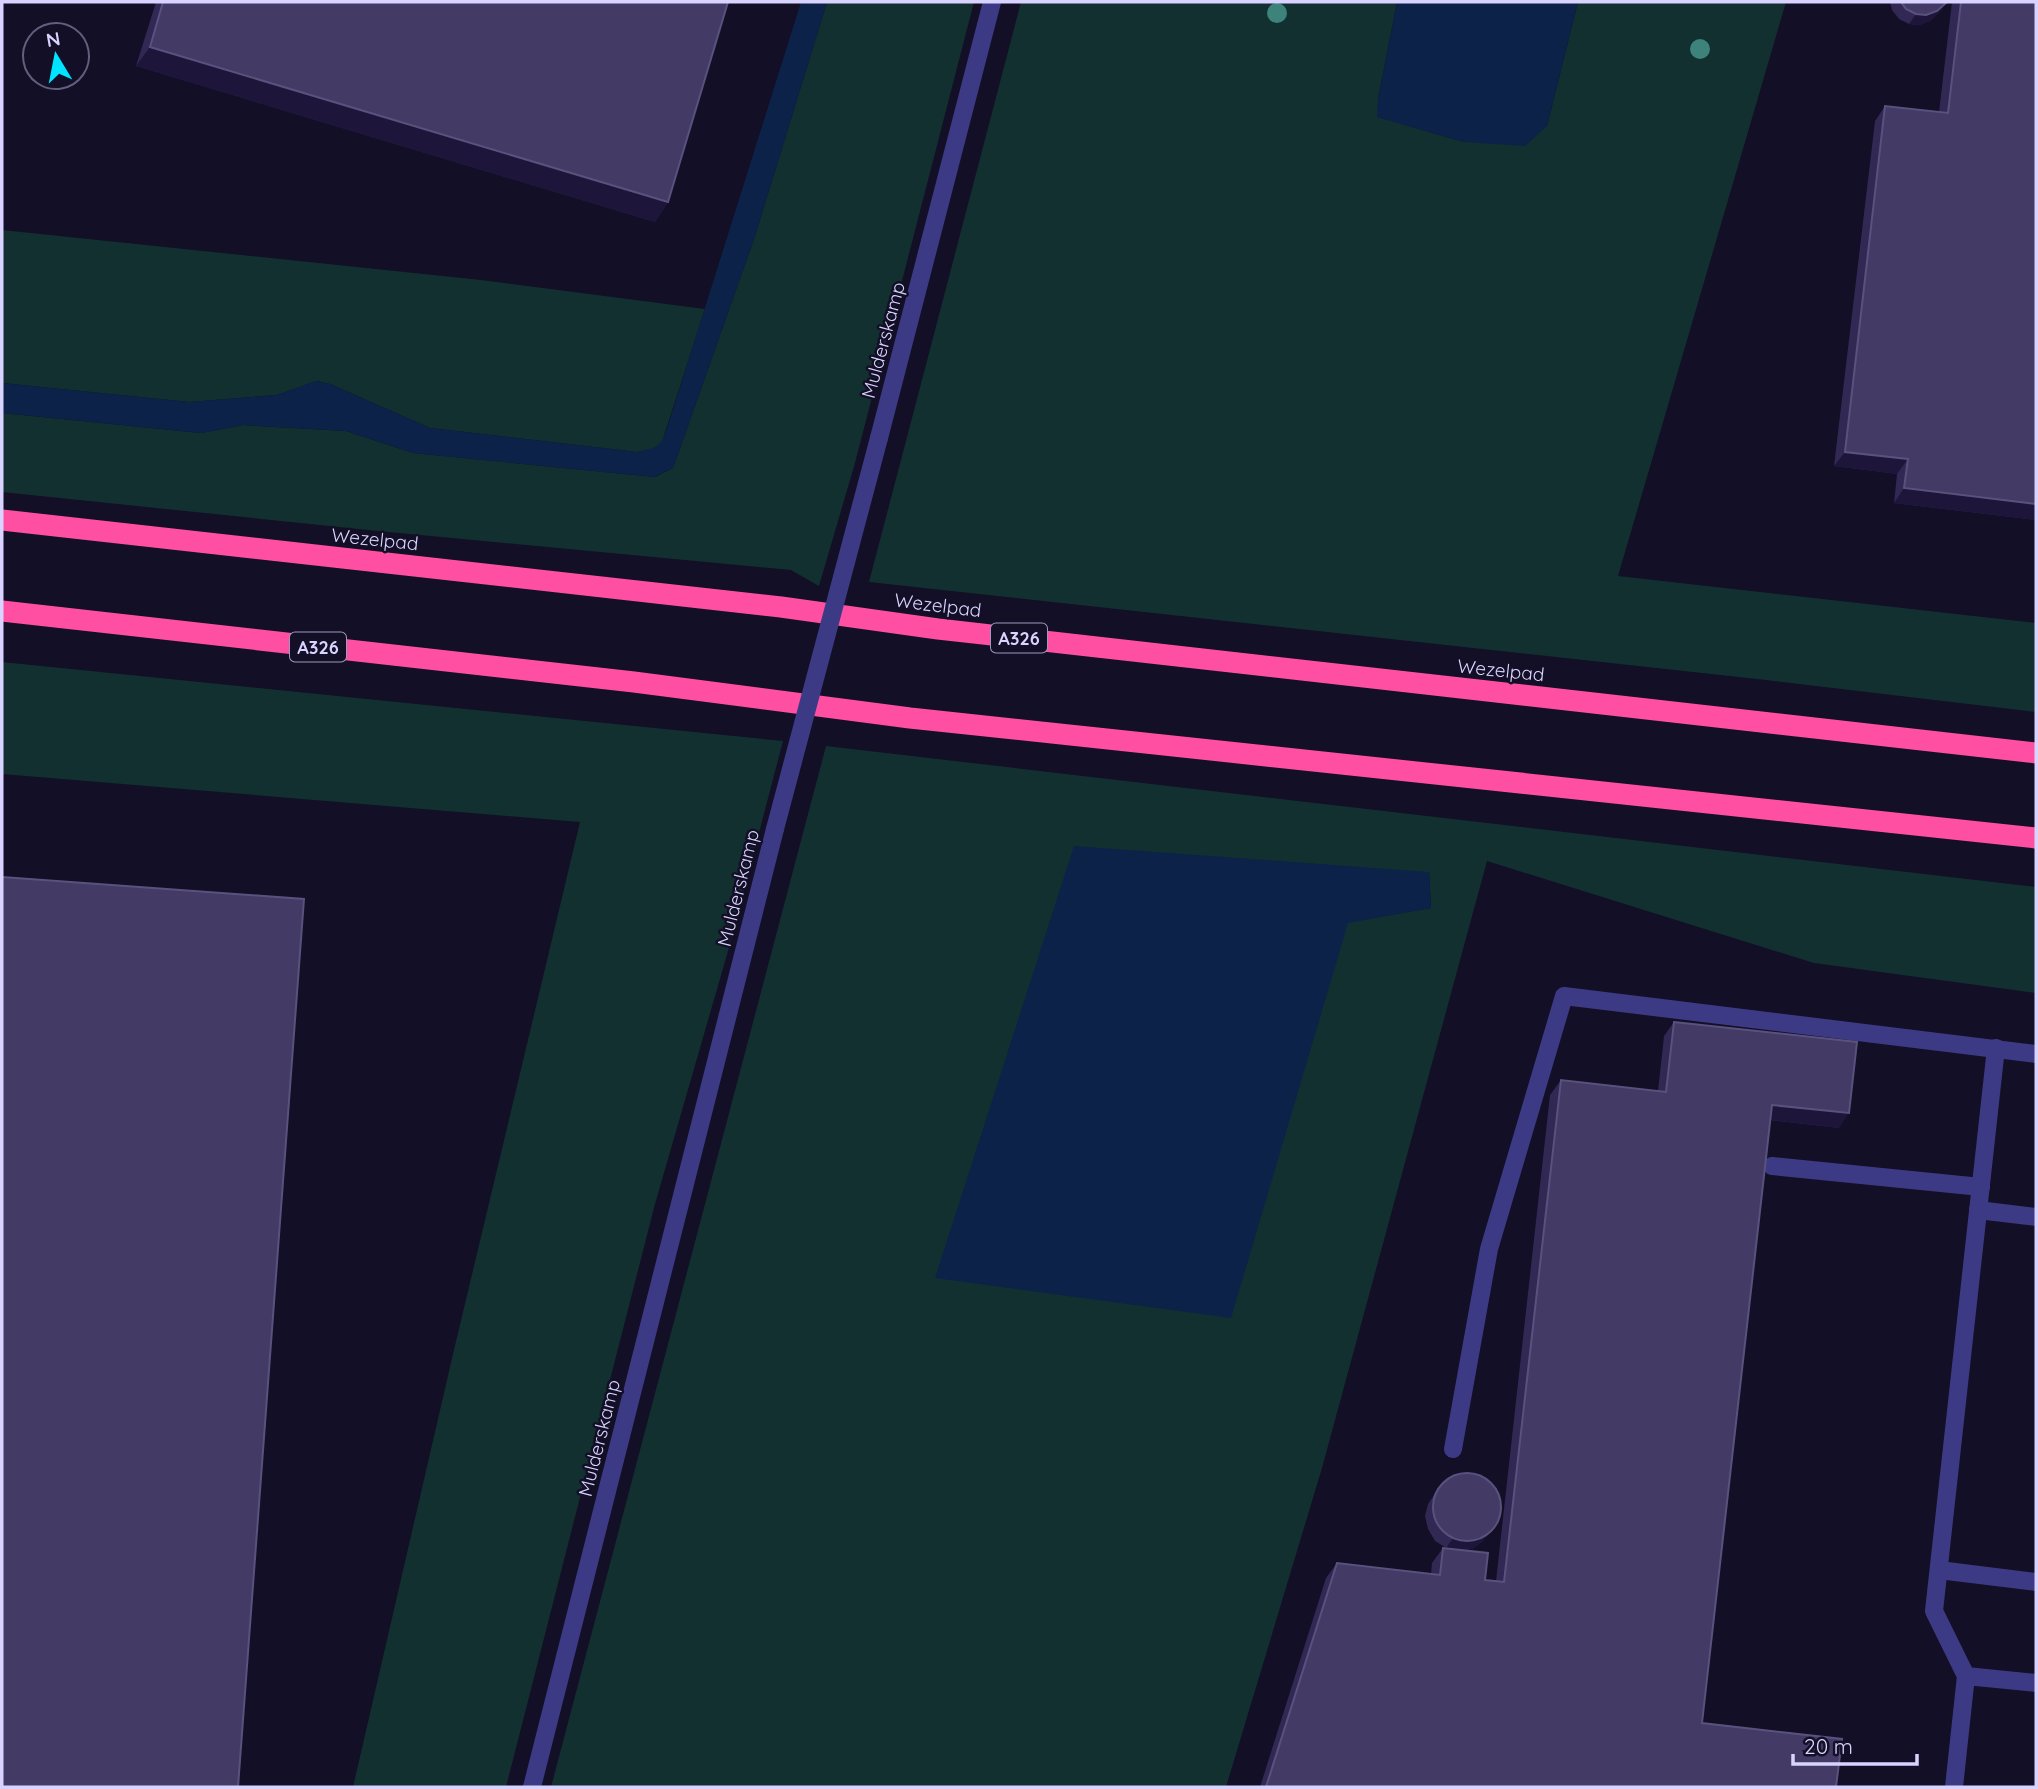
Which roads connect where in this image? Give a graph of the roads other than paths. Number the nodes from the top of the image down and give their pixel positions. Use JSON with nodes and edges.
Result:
{"nodes":[{"id":1,"x":992,"y":2,"type":"edge"},
{"id":2,"x":2,"y":520,"type":"edge"},
{"id":3,"x":2,"y":611,"type":"edge"},
{"id":4,"x":2036,"y":754,"type":"edge"},
{"id":5,"x":2036,"y":838,"type":"edge"},
{"id":6,"x":1996,"y":1048,"type":"junction"},
{"id":7,"x":2036,"y":1054,"type":"edge"},
{"id":8,"x":1772,"y":1166,"type":"dead end"},
{"id":9,"x":1981,"y":1187,"type":"junction"},
{"id":10,"x":1978,"y":1210,"type":"junction"},
{"id":11,"x":2036,"y":1217,"type":"edge"},
{"id":12,"x":1453,"y":1449,"type":"dead end"},
{"id":13,"x":1939,"y":1570,"type":"junction"},
{"id":14,"x":2036,"y":1582,"type":"edge"},
{"id":15,"x":1966,"y":1676,"type":"junction"},
{"id":16,"x":2036,"y":1683,"type":"edge"},
{"id":17,"x":532,"y":1787,"type":"edge"},
{"id":18,"x":1954,"y":1787,"type":"edge"}],
"edges":[{"from":1,"to":17,"type":"street","name":"Mulderskamp","bridge":true},
{"from":2,"to":4,"type":"highway","name":"Wezelpad","number":"A326"},
{"from":3,"to":5,"type":"highway","number":"A326"},
{"from":6,"to":7,"type":"street"},
{"from":6,"to":9,"type":"street"},
{"from":6,"to":12,"type":"street"},
{"from":8,"to":9,"type":"street"},
{"from":9,"to":10,"type":"street"},
{"from":10,"to":11,"type":"street"},
{"from":10,"to":13,"type":"street"},
{"from":13,"to":14,"type":"street"},
{"from":13,"to":15,"type":"street"},
{"from":15,"to":16,"type":"street"},
{"from":15,"to":18,"type":"street"}]}
